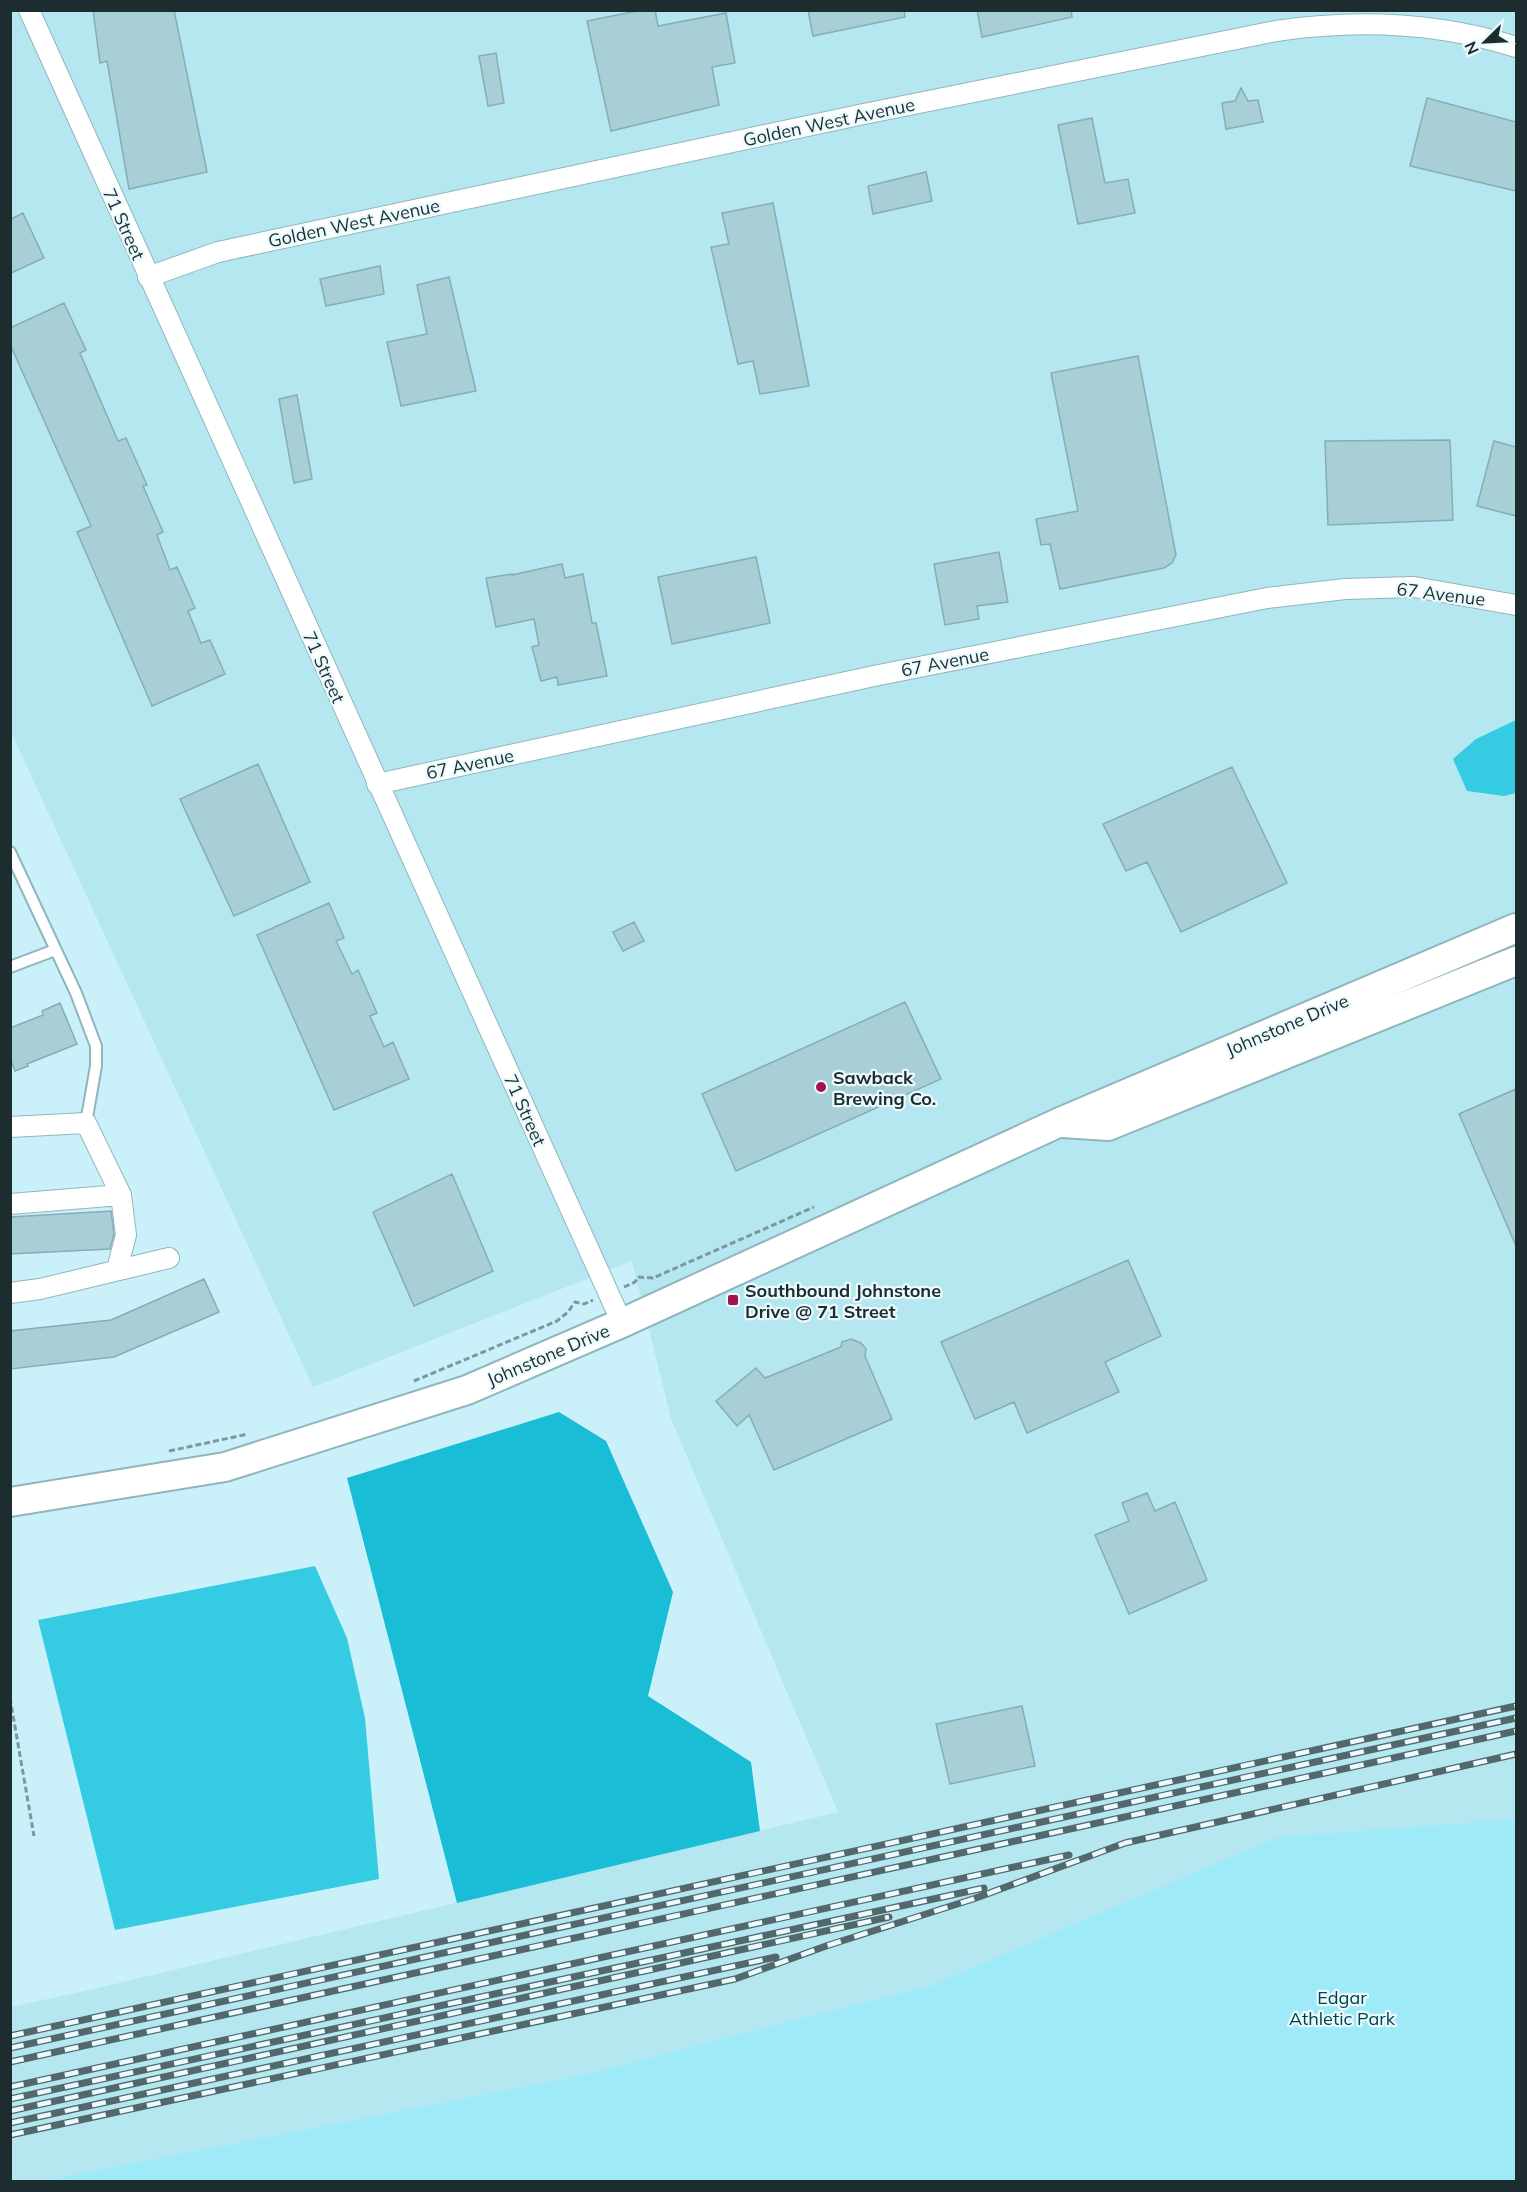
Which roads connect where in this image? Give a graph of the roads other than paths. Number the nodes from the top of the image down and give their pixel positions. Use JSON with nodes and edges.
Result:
{"nodes":[{"id":1,"x":28,"y":10,"type":"edge"},
{"id":2,"x":1516,"y":47,"type":"edge"},
{"id":3,"x":148,"y":277,"type":"junction"},
{"id":4,"x":1516,"y":605,"type":"edge"},
{"id":5,"x":377,"y":784,"type":"junction"},
{"id":6,"x":10,"y":852,"type":"edge"},
{"id":7,"x":1516,"y":928,"type":"edge"},
{"id":8,"x":55,"y":950,"type":"junction"},
{"id":9,"x":1516,"y":962,"type":"edge"},
{"id":10,"x":10,"y":967,"type":"edge"},
{"id":11,"x":1058,"y":1123,"type":"junction"},
{"id":12,"x":86,"y":1124,"type":"junction"},
{"id":13,"x":10,"y":1127,"type":"edge"},
{"id":14,"x":121,"y":1195,"type":"junction"},
{"id":15,"x":10,"y":1204,"type":"edge"},
{"id":16,"x":169,"y":1258,"type":"dead end"},
{"id":17,"x":117,"y":1269,"type":"junction"},
{"id":18,"x":10,"y":1293,"type":"edge"},
{"id":19,"x":622,"y":1323,"type":"junction"},
{"id":20,"x":10,"y":1502,"type":"edge"}],
"edges":[{"from":1,"to":3,"type":"street","name":"71 Street"},
{"from":2,"to":3,"type":"street","name":"Golden West Avenue"},
{"from":3,"to":5,"type":"street","name":"71 Street"},
{"from":4,"to":5,"type":"street","name":"67 Avenue"},
{"from":5,"to":19,"type":"street","name":"71 Street"},
{"from":6,"to":8,"type":"lane"},
{"from":7,"to":11,"type":"main road","name":"Johnstone Drive"},
{"from":8,"to":10,"type":"lane"},
{"from":8,"to":12,"type":"lane"},
{"from":9,"to":11,"type":"main road","name":"Johnstone Drive"},
{"from":11,"to":19,"type":"main road","name":"Johnstone Drive"},
{"from":12,"to":13,"type":"street"},
{"from":12,"to":14,"type":"street"},
{"from":14,"to":15,"type":"street"},
{"from":14,"to":17,"type":"street"},
{"from":16,"to":17,"type":"street"},
{"from":17,"to":18,"type":"street"},
{"from":19,"to":20,"type":"main road","name":"Johnstone Drive"}]}
